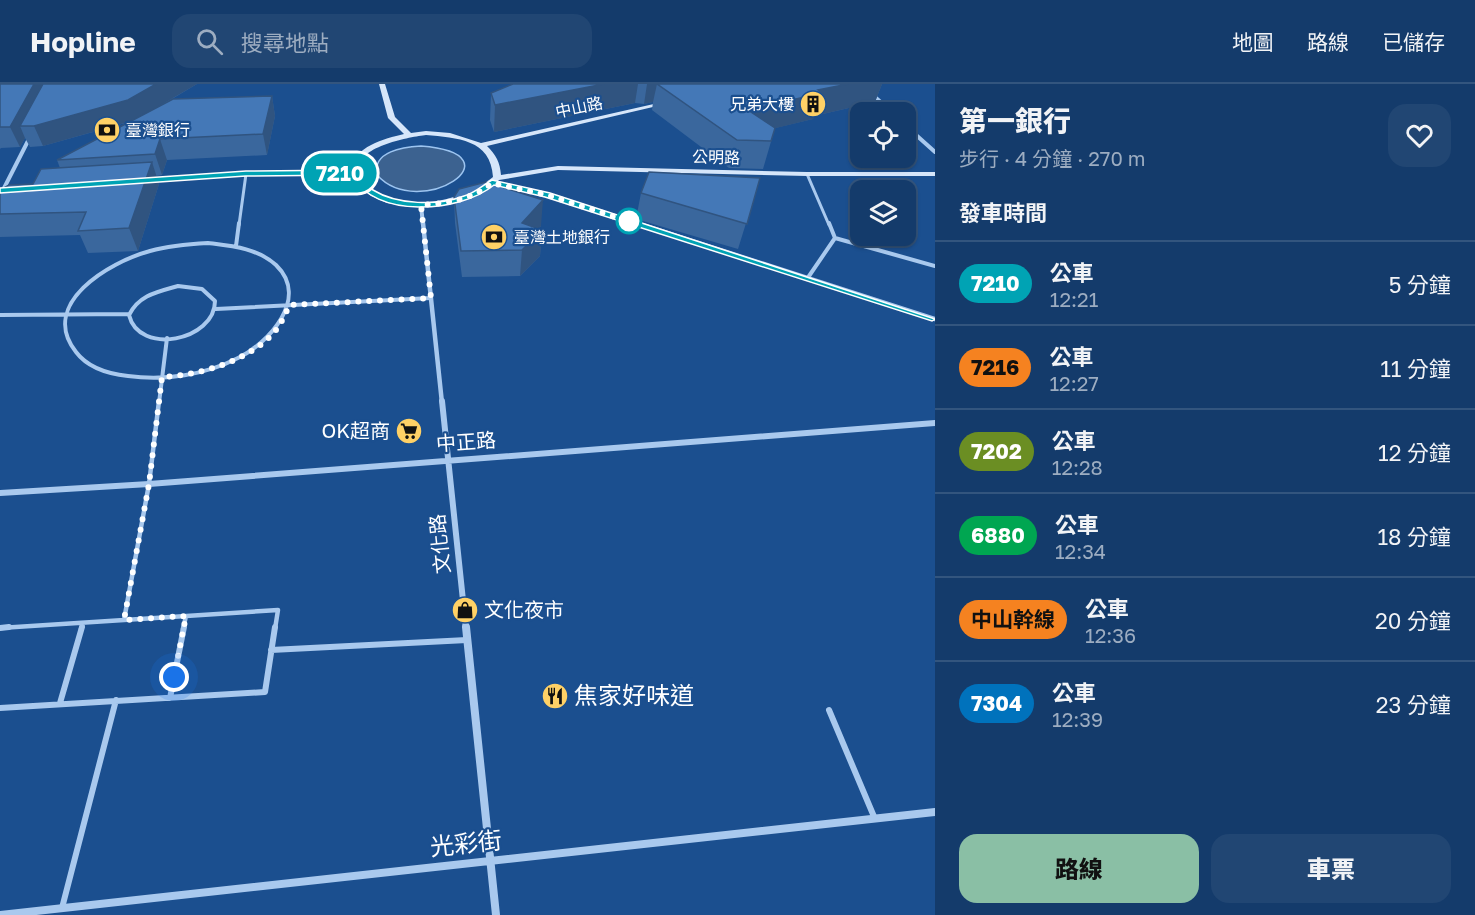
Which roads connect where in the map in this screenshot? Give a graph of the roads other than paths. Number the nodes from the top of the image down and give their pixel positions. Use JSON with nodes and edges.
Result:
{"nodes":[{"id":1,"x":382,"y":84,"type":"edge"},
{"id":2,"x":860,"y":84,"type":"edge"},
{"id":3,"x":675,"y":101,"type":"edge"},
{"id":4,"x":881,"y":102,"type":"edge"},
{"id":5,"x":36,"y":125,"type":"edge"},
{"id":6,"x":408,"y":135,"type":"junction"},
{"id":7,"x":916,"y":135,"type":"edge"},
{"id":8,"x":481,"y":145,"type":"junction"},
{"id":9,"x":935,"y":152,"type":"edge"},
{"id":10,"x":355,"y":172,"type":"junction"},
{"id":11,"x":246,"y":174,"type":"junction"},
{"id":12,"x":807,"y":174,"type":"junction"},
{"id":13,"x":935,"y":174,"type":"edge"},
{"id":14,"x":495,"y":180,"type":"junction"},
{"id":15,"x":128,"y":182,"type":"edge"},
{"id":16,"x":13,"y":189,"type":"edge"},
{"id":17,"x":1,"y":192,"type":"edge"},
{"id":18,"x":421,"y":205,"type":"junction"},
{"id":19,"x":835,"y":238,"type":"junction"},
{"id":20,"x":236,"y":246,"type":"junction"},
{"id":21,"x":935,"y":266,"type":"edge"},
{"id":22,"x":807,"y":279,"type":"junction"},
{"id":23,"x":431,"y":298,"type":"junction"},
{"id":24,"x":290,"y":305,"type":"junction"},
{"id":25,"x":216,"y":309,"type":"junction"},
{"id":26,"x":129,"y":314,"type":"junction"},
{"id":27,"x":0,"y":315,"type":"edge"},
{"id":28,"x":65,"y":315,"type":"junction"},
{"id":29,"x":935,"y":319,"type":"edge"},
{"id":30,"x":167,"y":338,"type":"junction"},
{"id":31,"x":162,"y":377,"type":"junction"},
{"id":32,"x":935,"y":423,"type":"edge"},
{"id":33,"x":448,"y":459,"type":"junction"},
{"id":34,"x":149,"y":484,"type":"junction"},
{"id":35,"x":0,"y":493,"type":"edge"},
{"id":36,"x":186,"y":616,"type":"junction"},
{"id":37,"x":124,"y":620,"type":"junction"},
{"id":38,"x":83,"y":623,"type":"junction"},
{"id":39,"x":0,"y":628,"type":"edge"},
{"id":40,"x":467,"y":640,"type":"junction"},
{"id":41,"x":271,"y":650,"type":"junction"},
{"id":42,"x":171,"y":698,"type":"junction"},
{"id":43,"x":116,"y":700,"type":"junction"},
{"id":44,"x":60,"y":703,"type":"junction"},
{"id":45,"x":0,"y":708,"type":"edge"},
{"id":46,"x":829,"y":710,"type":"dead end"},
{"id":47,"x":935,"y":812,"type":"edge"},
{"id":48,"x":874,"y":819,"type":"junction"},
{"id":49,"x":490,"y":861,"type":"junction"},
{"id":50,"x":62,"y":908,"type":"junction"},
{"id":51,"x":0,"y":915,"type":"edge"},
{"id":52,"x":496,"y":915,"type":"edge"}],
"edges":[{"from":1,"to":6,"type":"street"},
{"from":2,"to":4,"type":"street"},
{"from":3,"to":8,"type":"street","name":"中山路"},
{"from":5,"to":17,"type":"street"},
{"from":6,"to":8,"type":"street"},
{"from":6,"to":10,"type":"street"},
{"from":7,"to":9,"type":"street"},
{"from":8,"to":14,"type":"street"},
{"from":10,"to":11,"type":"street"},
{"from":10,"to":18,"type":"street"},
{"from":11,"to":15,"type":"street"},
{"from":11,"to":20,"type":"lane"},
{"from":12,"to":13,"type":"street","name":"公明路"},
{"from":12,"to":14,"type":"street","name":"公明路"},
{"from":12,"to":19,"type":"lane"},
{"from":14,"to":18,"type":"street"},
{"from":14,"to":22,"type":"street"},
{"from":16,"to":17,"type":"street"},
{"from":18,"to":23,"type":"street","name":"文化路"},
{"from":19,"to":21,"type":"lane"},
{"from":19,"to":22,"type":"lane"},
{"from":20,"to":24,"type":"lane"},
{"from":20,"to":28,"type":"lane"},
{"from":22,"to":29,"type":"street"},
{"from":23,"to":24,"type":"lane"},
{"from":23,"to":33,"type":"street","name":"文化路"},
{"from":24,"to":25,"type":"lane"},
{"from":24,"to":31,"type":"lane"},
{"from":25,"to":26,"type":"lane"},
{"from":25,"to":30,"type":"lane"},
{"from":26,"to":28,"type":"lane"},
{"from":26,"to":30,"type":"lane"},
{"from":27,"to":28,"type":"lane"},
{"from":28,"to":31,"type":"lane"},
{"from":30,"to":31,"type":"lane"},
{"from":31,"to":34,"type":"lane"},
{"from":32,"to":33,"type":"street","name":"中正路"},
{"from":33,"to":34,"type":"street","name":"中正路"},
{"from":33,"to":40,"type":"street","name":"文化路"},
{"from":34,"to":35,"type":"street","name":"中正路"},
{"from":34,"to":37,"type":"lane"},
{"from":36,"to":37,"type":"lane"},
{"from":36,"to":41,"type":"lane"},
{"from":36,"to":42,"type":"lane"},
{"from":37,"to":38,"type":"lane"},
{"from":38,"to":39,"type":"lane"},
{"from":38,"to":44,"type":"lane"},
{"from":40,"to":41,"type":"lane"},
{"from":40,"to":49,"type":"street","name":"文化路"},
{"from":41,"to":42,"type":"lane"},
{"from":42,"to":43,"type":"lane"},
{"from":43,"to":44,"type":"lane"},
{"from":43,"to":50,"type":"lane"},
{"from":44,"to":45,"type":"lane"},
{"from":46,"to":48,"type":"lane"},
{"from":47,"to":48,"type":"street","name":"光彩街"},
{"from":48,"to":49,"type":"street","name":"光彩街"},
{"from":49,"to":50,"type":"street","name":"光彩街"},
{"from":49,"to":52,"type":"street","name":"文化路"},
{"from":50,"to":51,"type":"street","name":"光彩街"}]}
